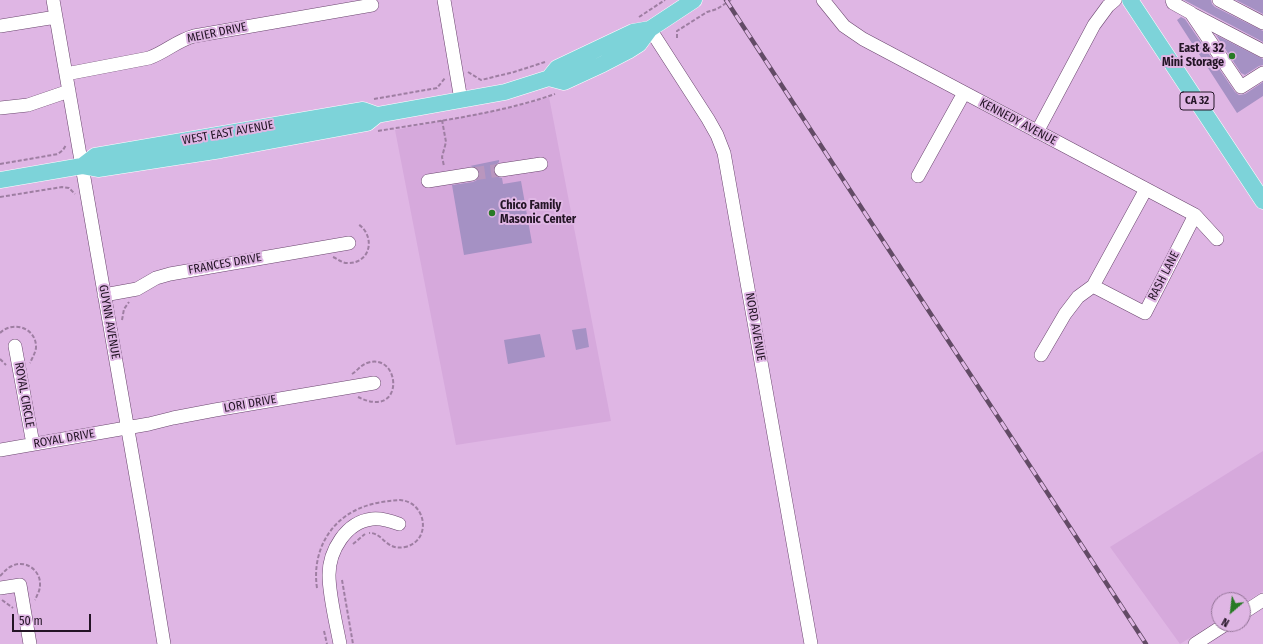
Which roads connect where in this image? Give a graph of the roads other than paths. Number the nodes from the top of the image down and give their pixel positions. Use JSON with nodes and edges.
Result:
{"nodes":[{"id":1,"x":53,"y":0,"type":"edge"},
{"id":2,"x":444,"y":0,"type":"edge"},
{"id":3,"x":824,"y":0,"type":"edge"},
{"id":4,"x":1115,"y":0,"type":"edge"},
{"id":5,"x":1130,"y":0,"type":"edge"},
{"id":6,"x":1172,"y":0,"type":"edge"},
{"id":7,"x":1219,"y":0,"type":"edge"},
{"id":8,"x":691,"y":1,"type":"edge"},
{"id":9,"x":372,"y":5,"type":"dead end"},
{"id":10,"x":1191,"y":13,"type":"junction"},
{"id":11,"x":56,"y":17,"type":"junction"},
{"id":12,"x":1263,"y":23,"type":"edge"},
{"id":13,"x":0,"y":26,"type":"edge"},
{"id":14,"x":650,"y":29,"type":"junction"},
{"id":15,"x":1263,"y":52,"type":"edge"},
{"id":16,"x":1263,"y":73,"type":"edge"},
{"id":17,"x":66,"y":74,"type":"junction"},
{"id":18,"x":69,"y":91,"type":"junction"},
{"id":19,"x":964,"y":93,"type":"junction"},
{"id":20,"x":462,"y":100,"type":"junction"},
{"id":21,"x":0,"y":108,"type":"edge"},
{"id":22,"x":1037,"y":132,"type":"junction"},
{"id":23,"x":541,"y":164,"type":"dead end"},
{"id":24,"x":82,"y":166,"type":"junction"},
{"id":25,"x":501,"y":170,"type":"tunnel mouth"},
{"id":26,"x":472,"y":174,"type":"tunnel mouth"},
{"id":27,"x":918,"y":176,"type":"dead end"},
{"id":28,"x":0,"y":180,"type":"edge"},
{"id":29,"x":428,"y":181,"type":"dead end"},
{"id":30,"x":1146,"y":189,"type":"junction"},
{"id":31,"x":1263,"y":202,"type":"edge"},
{"id":32,"x":1195,"y":215,"type":"junction"},
{"id":33,"x":1217,"y":239,"type":"dead end"},
{"id":34,"x":349,"y":243,"type":"dead end"},
{"id":35,"x":1093,"y":286,"type":"junction"},
{"id":36,"x":104,"y":295,"type":"junction"},
{"id":37,"x":15,"y":346,"type":"dead end"},
{"id":38,"x":1041,"y":355,"type":"dead end"},
{"id":39,"x":374,"y":383,"type":"dead end"},
{"id":40,"x":128,"y":428,"type":"junction"},
{"id":41,"x":33,"y":444,"type":"junction"},
{"id":42,"x":0,"y":450,"type":"edge"},
{"id":43,"x":399,"y":524,"type":"dead end"},
{"id":44,"x":0,"y":588,"type":"edge"},
{"id":45,"x":1263,"y":600,"type":"edge"},
{"id":46,"x":1251,"y":608,"type":"edge"},
{"id":47,"x":1214,"y":632,"type":"edge"},
{"id":48,"x":30,"y":644,"type":"edge"},
{"id":49,"x":164,"y":644,"type":"edge"},
{"id":50,"x":340,"y":644,"type":"edge"},
{"id":51,"x":811,"y":644,"type":"edge"},
{"id":52,"x":1195,"y":644,"type":"edge"}],
"edges":[{"from":1,"to":11,"type":"street","name":"GUYNN AVENUE"},
{"from":2,"to":20,"type":"street"},
{"from":3,"to":19,"type":"street","name":"KENNEDY AVENUE"},
{"from":4,"to":22,"type":"street"},
{"from":5,"to":31,"type":"main road","number":"CA 32"},
{"from":6,"to":10,"type":"street"},
{"from":7,"to":12,"type":"street"},
{"from":8,"to":14,"type":"main road","name":"WEST EAST AVENUE"},
{"from":9,"to":17,"type":"street","name":"MEIER DRIVE"},
{"from":10,"to":15,"type":"street"},
{"from":10,"to":16,"type":"street"},
{"from":11,"to":13,"type":"street"},
{"from":11,"to":17,"type":"street","name":"GUYNN AVENUE"},
{"from":14,"to":20,"type":"main road","name":"WEST EAST AVENUE"},
{"from":14,"to":51,"type":"street","name":"NORD AVENUE"},
{"from":17,"to":18,"type":"street","name":"GUYNN AVENUE"},
{"from":18,"to":21,"type":"street"},
{"from":18,"to":24,"type":"street","name":"GUYNN AVENUE"},
{"from":19,"to":22,"type":"street","name":"KENNEDY AVENUE"},
{"from":19,"to":27,"type":"street"},
{"from":20,"to":24,"type":"main road","name":"WEST EAST AVENUE"},
{"from":22,"to":30,"type":"street","name":"KENNEDY AVENUE"},
{"from":23,"to":25,"type":"street"},
{"from":24,"to":28,"type":"main road","name":"WEST EAST AVENUE"},
{"from":24,"to":36,"type":"street","name":"GUYNN AVENUE"},
{"from":26,"to":29,"type":"street"},
{"from":30,"to":32,"type":"street","name":"KENNEDY AVENUE"},
{"from":30,"to":35,"type":"street"},
{"from":32,"to":33,"type":"street","name":"KENNEDY AVENUE"},
{"from":32,"to":35,"type":"street","name":"RASH LANE"},
{"from":34,"to":36,"type":"street","name":"FRANCES DRIVE"},
{"from":35,"to":38,"type":"street"},
{"from":36,"to":40,"type":"street","name":"GUYNN AVENUE"},
{"from":37,"to":41,"type":"street","name":"ROYAL CIRCLE"},
{"from":39,"to":40,"type":"street","name":"LORI DRIVE"},
{"from":40,"to":41,"type":"street","name":"ROYAL DRIVE"},
{"from":40,"to":49,"type":"street","name":"GUYNN AVENUE"},
{"from":41,"to":42,"type":"street","name":"ROYAL DRIVE"},
{"from":43,"to":50,"type":"street"},
{"from":44,"to":48,"type":"street"},
{"from":45,"to":46,"type":"street"},
{"from":47,"to":52,"type":"street"}]}
